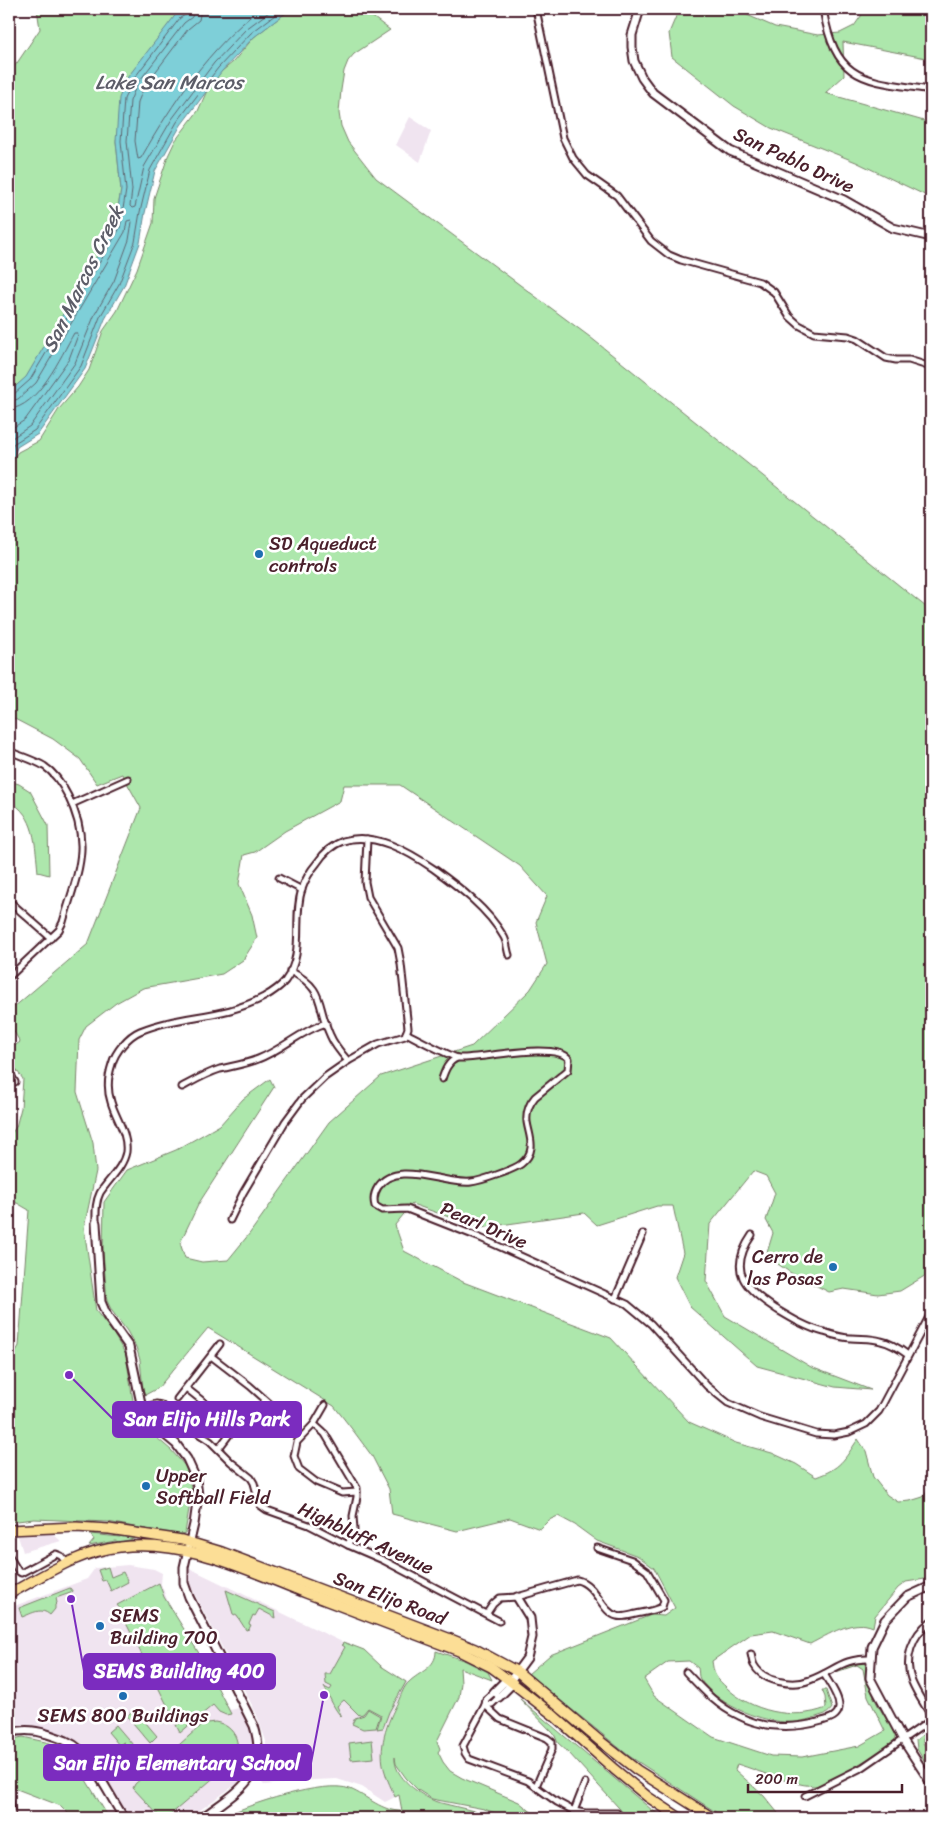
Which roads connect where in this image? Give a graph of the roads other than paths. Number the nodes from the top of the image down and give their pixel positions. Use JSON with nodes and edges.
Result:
{"nodes":[{"id":1,"x":536,"y":9,"type":"edge"},
{"id":2,"x":640,"y":9,"type":"edge"},
{"id":3,"x":823,"y":9,"type":"edge"},
{"id":4,"x":931,"y":90,"type":"edge"},
{"id":5,"x":931,"y":237,"type":"edge"},
{"id":6,"x":931,"y":367,"type":"edge"},
{"id":7,"x":9,"y":751,"type":"edge"},
{"id":8,"x":128,"y":779,"type":"dead end"},
{"id":9,"x":72,"y":804,"type":"junction"},
{"id":10,"x":367,"y":839,"type":"junction"},
{"id":11,"x":279,"y":878,"type":"dead end"},
{"id":12,"x":302,"y":890,"type":"junction"},
{"id":13,"x":9,"y":901,"type":"edge"},
{"id":14,"x":51,"y":938,"type":"junction"},
{"id":15,"x":509,"y":955,"type":"dead end"},
{"id":16,"x":290,"y":971,"type":"junction"},
{"id":17,"x":9,"y":977,"type":"edge"},
{"id":18,"x":326,"y":1023,"type":"junction"},
{"id":19,"x":406,"y":1033,"type":"junction"},
{"id":20,"x":457,"y":1058,"type":"junction"},
{"id":21,"x":348,"y":1061,"type":"junction"},
{"id":22,"x":9,"y":1072,"type":"edge"},
{"id":23,"x":442,"y":1079,"type":"dead end"},
{"id":24,"x":15,"y":1082,"type":"dead end"},
{"id":25,"x":182,"y":1088,"type":"dead end"},
{"id":26,"x":230,"y":1220,"type":"dead end"},
{"id":27,"x":96,"y":1223,"type":"joint"},
{"id":28,"x":643,"y":1234,"type":"dead end"},
{"id":29,"x":752,"y":1235,"type":"dead end"},
{"id":30,"x":615,"y":1299,"type":"junction"},
{"id":31,"x":931,"y":1313,"type":"edge"},
{"id":32,"x":220,"y":1344,"type":"dead end"},
{"id":33,"x":908,"y":1355,"type":"junction"},
{"id":34,"x":211,"y":1356,"type":"junction"},
{"id":35,"x":186,"y":1388,"type":"junction"},
{"id":36,"x":178,"y":1399,"type":"dead end"},
{"id":37,"x":264,"y":1400,"type":"junction"},
{"id":38,"x":325,"y":1406,"type":"dead end"},
{"id":39,"x":142,"y":1408,"type":"junction"},
{"id":40,"x":277,"y":1410,"type":"dead end"},
{"id":41,"x":314,"y":1424,"type":"junction"},
{"id":42,"x":235,"y":1427,"type":"junction"},
{"id":43,"x":219,"y":1448,"type":"junction"},
{"id":44,"x":357,"y":1492,"type":"junction"},
{"id":45,"x":9,"y":1530,"type":"edge"},
{"id":46,"x":348,"y":1545,"type":"junction"},
{"id":47,"x":189,"y":1547,"type":"junction"},
{"id":48,"x":596,"y":1548,"type":"dead end"},
{"id":49,"x":9,"y":1556,"type":"edge"},
{"id":50,"x":67,"y":1563,"type":"junction"},
{"id":51,"x":931,"y":1586,"type":"edge"},
{"id":52,"x":9,"y":1594,"type":"edge"},
{"id":53,"x":517,"y":1597,"type":"junction"},
{"id":54,"x":487,"y":1613,"type":"junction"},
{"id":55,"x":500,"y":1621,"type":"dead end"},
{"id":56,"x":931,"y":1621,"type":"edge"},
{"id":57,"x":751,"y":1654,"type":"dead end"},
{"id":58,"x":871,"y":1659,"type":"junction"},
{"id":59,"x":518,"y":1672,"type":"junction"},
{"id":60,"x":686,"y":1672,"type":"dead end"},
{"id":61,"x":824,"y":1674,"type":"junction"},
{"id":62,"x":510,"y":1681,"type":"junction"},
{"id":63,"x":496,"y":1695,"type":"joint"},
{"id":64,"x":485,"y":1705,"type":"junction"},
{"id":65,"x":931,"y":1716,"type":"edge"},
{"id":66,"x":931,"y":1720,"type":"edge"},
{"id":67,"x":9,"y":1733,"type":"edge"},
{"id":68,"x":903,"y":1740,"type":"junction"},
{"id":69,"x":585,"y":1783,"type":"dead end"},
{"id":70,"x":931,"y":1784,"type":"edge"},
{"id":71,"x":536,"y":1786,"type":"junction"},
{"id":72,"x":805,"y":1796,"type":"dead end"},
{"id":73,"x":9,"y":1801,"type":"edge"},
{"id":74,"x":574,"y":1811,"type":"junction"},
{"id":75,"x":618,"y":1812,"type":"dead end"},
{"id":76,"x":11,"y":1818,"type":"edge"},
{"id":77,"x":124,"y":1818,"type":"edge"},
{"id":78,"x":202,"y":1818,"type":"edge"},
{"id":79,"x":680,"y":1818,"type":"edge"},
{"id":80,"x":713,"y":1818,"type":"edge"}],
"edges":[{"from":1,"to":6,"type":"street"},
{"from":2,"to":5,"type":"street","name":"San Pablo Drive"},
{"from":3,"to":4,"type":"street"},
{"from":7,"to":9,"type":"street"},
{"from":8,"to":9,"type":"street"},
{"from":9,"to":14,"type":"street"},
{"from":10,"to":12,"type":"street"},
{"from":10,"to":15,"type":"street"},
{"from":10,"to":19,"type":"street"},
{"from":11,"to":12,"type":"street"},
{"from":12,"to":16,"type":"street"},
{"from":13,"to":14,"type":"street"},
{"from":14,"to":17,"type":"street"},
{"from":16,"to":18,"type":"street"},
{"from":16,"to":27,"type":"street"},
{"from":18,"to":21,"type":"street"},
{"from":18,"to":25,"type":"street"},
{"from":19,"to":20,"type":"street"},
{"from":19,"to":21,"type":"street"},
{"from":20,"to":23,"type":"street"},
{"from":20,"to":30,"type":"street","name":"Pearl Drive"},
{"from":21,"to":26,"type":"street"},
{"from":22,"to":24,"type":"street"},
{"from":27,"to":39,"type":"street"},
{"from":28,"to":30,"type":"street"},
{"from":29,"to":33,"type":"street"},
{"from":30,"to":33,"type":"street","name":"Pearl Drive"},
{"from":31,"to":33,"type":"street","name":"Pearl Drive"},
{"from":32,"to":34,"type":"street"},
{"from":34,"to":35,"type":"street"},
{"from":34,"to":37,"type":"street"},
{"from":35,"to":36,"type":"street"},
{"from":35,"to":42,"type":"street"},
{"from":37,"to":40,"type":"street"},
{"from":37,"to":42,"type":"street"},
{"from":38,"to":41,"type":"street"},
{"from":39,"to":43,"type":"street","name":"Highbluff Avenue"},
{"from":39,"to":47,"type":"street"},
{"from":41,"to":44,"type":"street"},
{"from":41,"to":44,"type":"street"},
{"from":42,"to":43,"type":"street"},
{"from":43,"to":46,"type":"street","name":"Highbluff Avenue"},
{"from":44,"to":46,"type":"street"},
{"from":45,"to":47,"type":"main road","name":"San Elijo Road"},
{"from":46,"to":54,"type":"street","name":"Highbluff Avenue"},
{"from":47,"to":50,"type":"main road","name":"San Elijo Road"},
{"from":47,"to":59,"type":"main road","name":"San Elijo Road"},
{"from":47,"to":62,"type":"main road","name":"San Elijo Road"},
{"from":47,"to":78,"type":"street"},
{"from":48,"to":53,"type":"street"},
{"from":49,"to":50,"type":"street"},
{"from":50,"to":52,"type":"main road","name":"San Elijo Road"},
{"from":51,"to":58,"type":"street"},
{"from":53,"to":54,"type":"street"},
{"from":53,"to":59,"type":"street"},
{"from":54,"to":55,"type":"street","name":"Highbluff Avenue"},
{"from":56,"to":65,"type":"street"},
{"from":57,"to":61,"type":"street"},
{"from":58,"to":61,"type":"street"},
{"from":58,"to":68,"type":"street"},
{"from":59,"to":62,"type":"street"},
{"from":59,"to":80,"type":"main road","name":"San Elijo Road"},
{"from":60,"to":61,"type":"street"},
{"from":62,"to":63,"type":"street"},
{"from":62,"to":79,"type":"main road","name":"San Elijo Road"},
{"from":63,"to":64,"type":"street"},
{"from":64,"to":71,"type":"street"},
{"from":64,"to":71,"type":"street"},
{"from":66,"to":68,"type":"street"},
{"from":67,"to":77,"type":"street"},
{"from":68,"to":70,"type":"street"},
{"from":68,"to":72,"type":"street"},
{"from":69,"to":74,"type":"street"},
{"from":71,"to":74,"type":"street"},
{"from":73,"to":76,"type":"main road"},
{"from":74,"to":75,"type":"street"}]}
